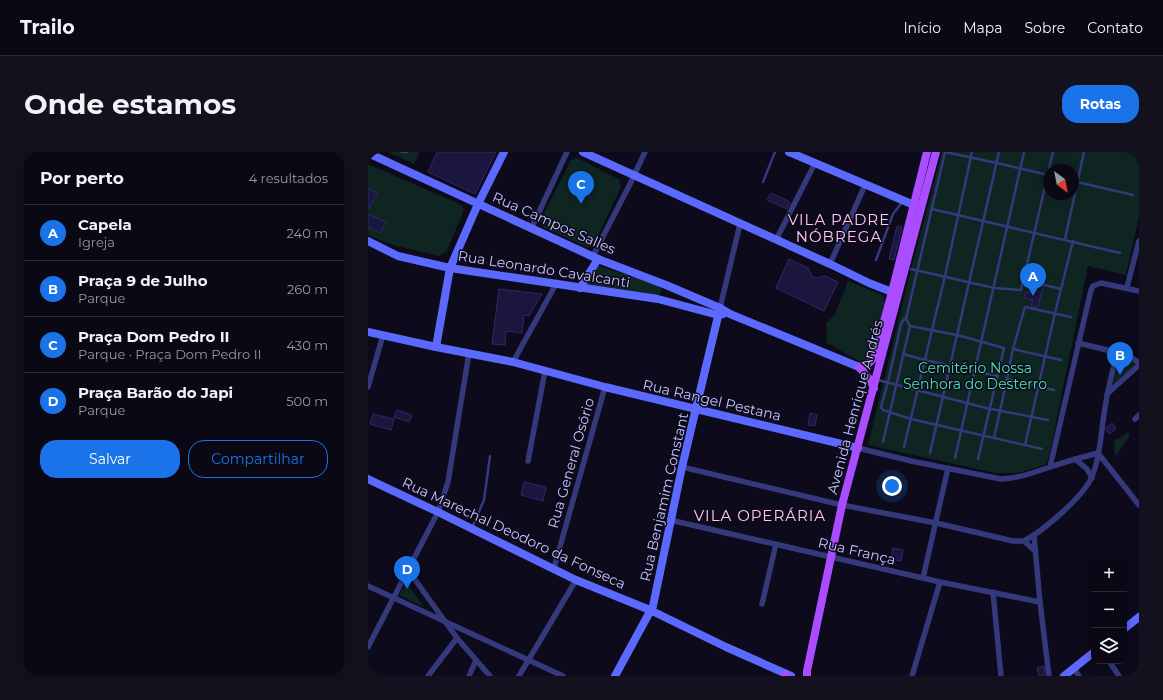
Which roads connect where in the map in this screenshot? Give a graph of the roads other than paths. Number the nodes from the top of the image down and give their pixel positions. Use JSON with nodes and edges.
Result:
{"nodes":[{"id":1,"x":402,"y":152,"type":"edge"},
{"id":2,"x":407,"y":152,"type":"edge"},
{"id":3,"x":504,"y":152,"type":"edge"},
{"id":4,"x":567,"y":152,"type":"edge"},
{"id":5,"x":583,"y":152,"type":"edge"},
{"id":6,"x":645,"y":152,"type":"edge"},
{"id":7,"x":775,"y":152,"type":"edge"},
{"id":8,"x":791,"y":152,"type":"edge"},
{"id":9,"x":927,"y":152,"type":"edge"},
{"id":10,"x":936,"y":152,"type":"edge"},
{"id":11,"x":945,"y":152,"type":"edge"},
{"id":12,"x":972,"y":152,"type":"edge"},
{"id":13,"x":999,"y":152,"type":"edge"},
{"id":14,"x":1024,"y":152,"type":"edge"},
{"id":15,"x":1053,"y":152,"type":"edge"},
{"id":16,"x":1084,"y":152,"type":"edge"},
{"id":17,"x":368,"y":153,"type":"edge"},
{"id":18,"x":971,"y":158,"type":"junction"},
{"id":19,"x":815,"y":163,"type":"junction"},
{"id":20,"x":997,"y":163,"type":"junction"},
{"id":21,"x":1050,"y":164,"type":"edge"},
{"id":22,"x":1020,"y":169,"type":"junction"},
{"id":23,"x":634,"y":174,"type":"junction"},
{"id":24,"x":1043,"y":175,"type":"edge"},
{"id":25,"x":1079,"y":178,"type":"edge"},
{"id":26,"x":763,"y":182,"type":"dead end"},
{"id":27,"x":1079,"y":183,"type":"edge"},
{"id":28,"x":865,"y":185,"type":"junction"},
{"id":29,"x":1134,"y":195,"type":"dead end"},
{"id":30,"x":1043,"y":196,"type":"edge"},
{"id":31,"x":1074,"y":200,"type":"edge"},
{"id":32,"x":903,"y":201,"type":"junction"},
{"id":33,"x":478,"y":204,"type":"junction"},
{"id":34,"x":914,"y":205,"type":"junction"},
{"id":35,"x":932,"y":209,"type":"junction"},
{"id":36,"x":958,"y":215,"type":"junction"},
{"id":37,"x":984,"y":221,"type":"junction"},
{"id":38,"x":740,"y":224,"type":"junction"},
{"id":39,"x":1007,"y":226,"type":"junction"},
{"id":40,"x":532,"y":229,"type":"junction"},
{"id":41,"x":916,"y":232,"type":"junction"},
{"id":42,"x":1034,"y":232,"type":"junction"},
{"id":43,"x":1065,"y":239,"type":"junction"},
{"id":44,"x":776,"y":240,"type":"junction"},
{"id":45,"x":368,"y":241,"type":"edge"},
{"id":46,"x":1073,"y":241,"type":"junction"},
{"id":47,"x":1139,"y":241,"type":"edge"},
{"id":48,"x":1120,"y":253,"type":"dead end"},
{"id":49,"x":596,"y":258,"type":"junction"},
{"id":50,"x":876,"y":260,"type":"dead end"},
{"id":51,"x":830,"y":264,"type":"junction"},
{"id":52,"x":450,"y":268,"type":"junction"},
{"id":53,"x":911,"y":269,"type":"dead end"},
{"id":54,"x":917,"y":270,"type":"junction"},
{"id":55,"x":945,"y":276,"type":"junction"},
{"id":56,"x":1024,"y":280,"type":"junction"},
{"id":57,"x":969,"y":282,"type":"junction"},
{"id":58,"x":556,"y":284,"type":"junction"},
{"id":59,"x":666,"y":285,"type":"junction"},
{"id":60,"x":1127,"y":287,"type":"junction"},
{"id":61,"x":580,"y":288,"type":"junction"},
{"id":62,"x":994,"y":288,"type":"junction"},
{"id":63,"x":1061,"y":289,"type":"junction"},
{"id":64,"x":1139,"y":291,"type":"edge"},
{"id":65,"x":895,"y":293,"type":"junction"},
{"id":66,"x":658,"y":299,"type":"junction"},
{"id":67,"x":719,"y":311,"type":"junction"},
{"id":68,"x":1055,"y":313,"type":"junction"},
{"id":69,"x":1071,"y":317,"type":"dead end"},
{"id":70,"x":906,"y":318,"type":"junction"},
{"id":71,"x":910,"y":326,"type":"junction"},
{"id":72,"x":932,"y":330,"type":"junction"},
{"id":73,"x":368,"y":332,"type":"edge"},
{"id":74,"x":383,"y":335,"type":"junction"},
{"id":75,"x":957,"y":336,"type":"junction"},
{"id":76,"x":981,"y":342,"type":"junction"},
{"id":77,"x":1078,"y":343,"type":"junction"},
{"id":78,"x":436,"y":347,"type":"junction"},
{"id":79,"x":1014,"y":349,"type":"junction"},
{"id":80,"x":1118,"y":352,"type":"junction"},
{"id":81,"x":469,"y":353,"type":"junction"},
{"id":82,"x":903,"y":354,"type":"junction"},
{"id":83,"x":1046,"y":356,"type":"junction"},
{"id":84,"x":925,"y":360,"type":"junction"},
{"id":85,"x":1061,"y":360,"type":"dead end"},
{"id":86,"x":513,"y":362,"type":"junction"},
{"id":87,"x":1139,"y":364,"type":"edge"},
{"id":88,"x":950,"y":366,"type":"junction"},
{"id":89,"x":859,"y":367,"type":"junction"},
{"id":90,"x":545,"y":371,"type":"junction"},
{"id":91,"x":974,"y":371,"type":"junction"},
{"id":92,"x":998,"y":376,"type":"junction"},
{"id":93,"x":876,"y":379,"type":"junction"},
{"id":94,"x":1007,"y":379,"type":"junction"},
{"id":95,"x":888,"y":382,"type":"junction"},
{"id":96,"x":897,"y":384,"type":"junction"},
{"id":97,"x":1039,"y":386,"type":"junction"},
{"id":98,"x":368,"y":387,"type":"edge"},
{"id":99,"x":605,"y":388,"type":"junction"},
{"id":100,"x":874,"y":388,"type":"junction"},
{"id":101,"x":1054,"y":390,"type":"dead end"},
{"id":102,"x":917,"y":391,"type":"junction"},
{"id":103,"x":1107,"y":394,"type":"junction"},
{"id":104,"x":943,"y":397,"type":"junction"},
{"id":105,"x":967,"y":402,"type":"junction"},
{"id":106,"x":696,"y":409,"type":"junction"},
{"id":107,"x":990,"y":409,"type":"junction"},
{"id":108,"x":1000,"y":410,"type":"junction"},
{"id":109,"x":890,"y":413,"type":"junction"},
{"id":110,"x":1032,"y":417,"type":"junction"},
{"id":111,"x":911,"y":419,"type":"junction"},
{"id":112,"x":1048,"y":420,"type":"dead end"},
{"id":113,"x":936,"y":424,"type":"junction"},
{"id":114,"x":961,"y":431,"type":"junction"},
{"id":115,"x":983,"y":436,"type":"junction"},
{"id":116,"x":994,"y":438,"type":"junction"},
{"id":117,"x":883,"y":442,"type":"dead end"},
{"id":118,"x":1025,"y":445,"type":"junction"},
{"id":119,"x":904,"y":447,"type":"dead end"},
{"id":120,"x":858,"y":448,"type":"junction"},
{"id":121,"x":1042,"y":448,"type":"dead end"},
{"id":122,"x":930,"y":453,"type":"dead end"},
{"id":123,"x":1098,"y":453,"type":"junction"},
{"id":124,"x":490,"y":456,"type":"dead end"},
{"id":125,"x":956,"y":458,"type":"dead end"},
{"id":126,"x":978,"y":459,"type":"dead end"},
{"id":127,"x":1075,"y":459,"type":"junction"},
{"id":128,"x":528,"y":461,"type":"dead end"},
{"id":129,"x":682,"y":467,"type":"junction"},
{"id":130,"x":1050,"y":467,"type":"junction"},
{"id":131,"x":948,"y":468,"type":"junction"},
{"id":132,"x":1092,"y":478,"type":"junction"},
{"id":133,"x":368,"y":479,"type":"edge"},
{"id":134,"x":842,"y":505,"type":"junction"},
{"id":135,"x":1139,"y":505,"type":"edge"},
{"id":136,"x":438,"y":512,"type":"junction"},
{"id":137,"x":670,"y":520,"type":"junction"},
{"id":138,"x":936,"y":524,"type":"junction"},
{"id":139,"x":472,"y":528,"type":"junction"},
{"id":140,"x":1034,"y":536,"type":"junction"},
{"id":141,"x":1024,"y":541,"type":"junction"},
{"id":142,"x":776,"y":544,"type":"junction"},
{"id":143,"x":1034,"y":551,"type":"junction"},
{"id":144,"x":831,"y":557,"type":"junction"},
{"id":145,"x":554,"y":568,"type":"junction"},
{"id":146,"x":408,"y":570,"type":"junction"},
{"id":147,"x":923,"y":578,"type":"junction"},
{"id":148,"x":576,"y":580,"type":"junction"},
{"id":149,"x":940,"y":582,"type":"junction"},
{"id":150,"x":368,"y":586,"type":"edge"},
{"id":151,"x":993,"y":592,"type":"junction"},
{"id":152,"x":394,"y":597,"type":"junction"},
{"id":153,"x":1040,"y":602,"type":"junction"},
{"id":154,"x":762,"y":604,"type":"dead end"},
{"id":155,"x":650,"y":610,"type":"junction"},
{"id":156,"x":1139,"y":617,"type":"edge"},
{"id":157,"x":444,"y":620,"type":"junction"},
{"id":158,"x":1125,"y":628,"type":"edge"},
{"id":159,"x":457,"y":638,"type":"junction"},
{"id":160,"x":368,"y":647,"type":"edge"},
{"id":161,"x":1091,"y":654,"type":"edge"},
{"id":162,"x":476,"y":660,"type":"junction"},
{"id":163,"x":528,"y":661,"type":"junction"},
{"id":164,"x":1111,"y":664,"type":"edge"},
{"id":165,"x":1074,"y":668,"type":"junction"},
{"id":166,"x":805,"y":674,"type":"edge"},
{"id":167,"x":787,"y":675,"type":"edge"},
{"id":168,"x":428,"y":676,"type":"edge"},
{"id":169,"x":469,"y":676,"type":"edge"},
{"id":170,"x":490,"y":676,"type":"edge"},
{"id":171,"x":520,"y":676,"type":"edge"},
{"id":172,"x":563,"y":676,"type":"edge"},
{"id":173,"x":615,"y":676,"type":"edge"},
{"id":174,"x":912,"y":676,"type":"edge"},
{"id":175,"x":1001,"y":676,"type":"edge"},
{"id":176,"x":1049,"y":676,"type":"edge"},
{"id":177,"x":1064,"y":676,"type":"edge"},
{"id":178,"x":1080,"y":676,"type":"edge"},
{"id":179,"x":1119,"y":676,"type":"edge"}],
"edges":[{"from":1,"to":2,"type":"lane"},
{"from":3,"to":33,"type":"street"},
{"from":4,"to":40,"type":"street"},
{"from":5,"to":23,"type":"street"},
{"from":6,"to":23,"type":"street"},
{"from":7,"to":26,"type":"lane"},
{"from":8,"to":19,"type":"street"},
{"from":9,"to":34,"type":"main road","name":"Avenida Henrique Andrés"},
{"from":10,"to":41,"type":"main road","name":"Avenida Henrique Andrés"},
{"from":11,"to":18,"type":"lane"},
{"from":11,"to":35,"type":"lane"},
{"from":12,"to":18,"type":"lane"},
{"from":13,"to":20,"type":"lane"},
{"from":14,"to":22,"type":"lane"},
{"from":15,"to":21,"type":"lane"},
{"from":16,"to":25,"type":"lane"},
{"from":17,"to":33,"type":"street","name":"Rua Campos Salles"},
{"from":18,"to":20,"type":"lane"},
{"from":18,"to":36,"type":"lane"},
{"from":19,"to":28,"type":"street"},
{"from":19,"to":44,"type":"street"},
{"from":20,"to":22,"type":"lane"},
{"from":20,"to":37,"type":"lane"},
{"from":22,"to":24,"type":"lane"},
{"from":22,"to":39,"type":"lane"},
{"from":23,"to":38,"type":"street"},
{"from":23,"to":49,"type":"street"},
{"from":27,"to":29,"type":"lane"},
{"from":28,"to":32,"type":"street"},
{"from":28,"to":51,"type":"street"},
{"from":30,"to":42,"type":"lane"},
{"from":31,"to":43,"type":"lane"},
{"from":32,"to":34,"type":"street"},
{"from":32,"to":50,"type":"lane"},
{"from":33,"to":40,"type":"street","name":"Rua Campos Salles"},
{"from":33,"to":52,"type":"street"},
{"from":34,"to":41,"type":"main road"},
{"from":34,"to":65,"type":"main road","name":"Avenida Henrique Andrés"},
{"from":35,"to":36,"type":"lane"},
{"from":35,"to":54,"type":"lane"},
{"from":36,"to":37,"type":"lane"},
{"from":36,"to":55,"type":"lane"},
{"from":37,"to":39,"type":"lane"},
{"from":37,"to":57,"type":"lane"},
{"from":38,"to":44,"type":"street"},
{"from":38,"to":67,"type":"street","name":"Rua Benjamim Constant"},
{"from":39,"to":42,"type":"lane"},
{"from":39,"to":62,"type":"lane"},
{"from":40,"to":49,"type":"street","name":"Rua Campos Salles"},
{"from":41,"to":65,"type":"main road","name":"Avenida Henrique Andrés"},
{"from":42,"to":43,"type":"lane"},
{"from":42,"to":56,"type":"lane"},
{"from":43,"to":46,"type":"lane"},
{"from":44,"to":51,"type":"street"},
{"from":45,"to":52,"type":"street","name":"Rua Leonardo Cavalcanti"},
{"from":46,"to":48,"type":"lane"},
{"from":46,"to":63,"type":"lane"},
{"from":47,"to":60,"type":"street"},
{"from":49,"to":59,"type":"street","name":"Rua Campos Salles"},
{"from":49,"to":61,"type":"street"},
{"from":51,"to":65,"type":"street"},
{"from":52,"to":58,"type":"street","name":"Rua Leonardo Cavalcanti"},
{"from":52,"to":78,"type":"street"},
{"from":53,"to":54,"type":"lane"},
{"from":54,"to":55,"type":"lane"},
{"from":54,"to":70,"type":"lane"},
{"from":55,"to":57,"type":"lane"},
{"from":55,"to":72,"type":"lane"},
{"from":56,"to":62,"type":"lane"},
{"from":56,"to":63,"type":"lane"},
{"from":57,"to":62,"type":"lane"},
{"from":57,"to":75,"type":"lane"},
{"from":58,"to":61,"type":"street","name":"Rua Leonardo Cavalcanti"},
{"from":58,"to":86,"type":"street"},
{"from":59,"to":66,"type":"street"},
{"from":59,"to":67,"type":"street","name":"Rua Campos Salles"},
{"from":60,"to":64,"type":"street"},
{"from":60,"to":77,"type":"street"},
{"from":61,"to":66,"type":"street","name":"Rua Leonardo Cavalcanti"},
{"from":62,"to":76,"type":"lane"},
{"from":63,"to":68,"type":"lane"},
{"from":65,"to":89,"type":"main road","name":"Avenida Henrique Andrés"},
{"from":65,"to":93,"type":"main road","name":"Avenida Henrique Andrés"},
{"from":66,"to":67,"type":"street","name":"Rua Leonardo Cavalcanti"},
{"from":67,"to":89,"type":"street","name":"Rua Campos Salles"},
{"from":67,"to":106,"type":"street","name":"Rua Benjamim Constant"},
{"from":68,"to":69,"type":"lane"},
{"from":68,"to":79,"type":"lane"},
{"from":68,"to":83,"type":"lane"},
{"from":70,"to":71,"type":"lane"},
{"from":70,"to":95,"type":"lane"},
{"from":71,"to":72,"type":"lane"},
{"from":71,"to":82,"type":"lane"},
{"from":72,"to":75,"type":"lane"},
{"from":72,"to":84,"type":"lane"},
{"from":73,"to":74,"type":"street","name":"Rua Rangel Pestana"},
{"from":74,"to":78,"type":"street","name":"Rua Rangel Pestana"},
{"from":74,"to":98,"type":"street"},
{"from":75,"to":76,"type":"lane"},
{"from":75,"to":88,"type":"lane"},
{"from":76,"to":91,"type":"lane"},
{"from":76,"to":92,"type":"lane"},
{"from":77,"to":80,"type":"street"},
{"from":77,"to":130,"type":"street"},
{"from":78,"to":81,"type":"street","name":"Rua Rangel Pestana"},
{"from":79,"to":83,"type":"lane"},
{"from":79,"to":94,"type":"lane"},
{"from":80,"to":87,"type":"street"},
{"from":80,"to":103,"type":"street"},
{"from":81,"to":86,"type":"street","name":"Rua Rangel Pestana"},
{"from":81,"to":136,"type":"street"},
{"from":82,"to":84,"type":"lane"},
{"from":82,"to":96,"type":"lane"},
{"from":83,"to":85,"type":"lane"},
{"from":83,"to":97,"type":"lane"},
{"from":84,"to":88,"type":"lane"},
{"from":84,"to":102,"type":"lane"},
{"from":86,"to":90,"type":"street","name":"Rua Rangel Pestana"},
{"from":87,"to":103,"type":"street"},
{"from":88,"to":91,"type":"lane"},
{"from":88,"to":104,"type":"lane"},
{"from":89,"to":100,"type":"main road"},
{"from":90,"to":99,"type":"street","name":"Rua Rangel Pestana"},
{"from":90,"to":128,"type":"street"},
{"from":91,"to":92,"type":"lane"},
{"from":91,"to":105,"type":"lane"},
{"from":92,"to":107,"type":"lane"},
{"from":93,"to":95,"type":"lane"},
{"from":93,"to":100,"type":"main road","name":"Avenida Henrique Andrés"},
{"from":94,"to":97,"type":"lane"},
{"from":94,"to":108,"type":"lane"},
{"from":95,"to":96,"type":"lane"},
{"from":95,"to":109,"type":"lane"},
{"from":96,"to":102,"type":"lane"},
{"from":96,"to":109,"type":"lane"},
{"from":97,"to":101,"type":"lane"},
{"from":97,"to":110,"type":"lane"},
{"from":99,"to":106,"type":"street","name":"Rua Rangel Pestana"},
{"from":99,"to":145,"type":"street","name":"Rua General Osório"},
{"from":100,"to":120,"type":"main road","name":"Avenida Henrique Andrés"},
{"from":102,"to":104,"type":"lane"},
{"from":102,"to":111,"type":"lane"},
{"from":103,"to":123,"type":"street"},
{"from":104,"to":105,"type":"lane"},
{"from":104,"to":113,"type":"lane"},
{"from":105,"to":107,"type":"lane"},
{"from":105,"to":114,"type":"lane"},
{"from":106,"to":120,"type":"street","name":"Rua Rangel Pestana"},
{"from":106,"to":129,"type":"street","name":"Rua Benjamim Constant"},
{"from":107,"to":108,"type":"lane"},
{"from":107,"to":115,"type":"lane"},
{"from":108,"to":110,"type":"lane"},
{"from":108,"to":116,"type":"lane"},
{"from":109,"to":111,"type":"lane"},
{"from":109,"to":117,"type":"lane"},
{"from":110,"to":112,"type":"lane"},
{"from":110,"to":118,"type":"lane"},
{"from":111,"to":113,"type":"lane"},
{"from":111,"to":119,"type":"lane"},
{"from":113,"to":114,"type":"lane"},
{"from":113,"to":122,"type":"lane"},
{"from":114,"to":115,"type":"lane"},
{"from":114,"to":125,"type":"lane"},
{"from":115,"to":116,"type":"lane"},
{"from":115,"to":126,"type":"lane"},
{"from":116,"to":118,"type":"lane"},
{"from":118,"to":121,"type":"lane"},
{"from":120,"to":131,"type":"street","name":"Rua Rangel Pestana"},
{"from":120,"to":134,"type":"main road","name":"Avenida Henrique Andrés"},
{"from":123,"to":127,"type":"street","name":"Rua Rangel Pestana"},
{"from":123,"to":132,"type":"street"},
{"from":123,"to":135,"type":"street"},
{"from":124,"to":139,"type":"lane"},
{"from":127,"to":130,"type":"street","name":"Rua Rangel Pestana"},
{"from":127,"to":132,"type":"street"},
{"from":129,"to":134,"type":"street"},
{"from":129,"to":137,"type":"street","name":"Rua Benjamim Constant"},
{"from":130,"to":131,"type":"street","name":"Rua Rangel Pestana"},
{"from":131,"to":138,"type":"street"},
{"from":132,"to":140,"type":"street"},
{"from":133,"to":136,"type":"street","name":"Rua Marechal Deodoro da Fonseca"},
{"from":134,"to":138,"type":"street"},
{"from":134,"to":144,"type":"main road","name":"Avenida Henrique Andrés"},
{"from":136,"to":139,"type":"street","name":"Rua Marechal Deodoro da Fonseca"},
{"from":136,"to":146,"type":"street"},
{"from":137,"to":142,"type":"street","name":"Rua França"},
{"from":137,"to":155,"type":"street","name":"Rua Benjamim Constant"},
{"from":138,"to":141,"type":"street"},
{"from":138,"to":147,"type":"street"},
{"from":139,"to":145,"type":"street","name":"Rua Marechal Deodoro da Fonseca"},
{"from":140,"to":141,"type":"street"},
{"from":140,"to":143,"type":"street"},
{"from":141,"to":143,"type":"street"},
{"from":142,"to":144,"type":"street","name":"Rua França"},
{"from":142,"to":154,"type":"street"},
{"from":143,"to":153,"type":"street"},
{"from":144,"to":147,"type":"street","name":"Rua França"},
{"from":144,"to":166,"type":"main road","name":"Avenida Henrique Andrés"},
{"from":145,"to":148,"type":"street","name":"Rua Marechal Deodoro da Fonseca"},
{"from":146,"to":152,"type":"street"},
{"from":146,"to":157,"type":"street"},
{"from":147,"to":149,"type":"street","name":"Rua França"},
{"from":148,"to":155,"type":"street","name":"Rua Marechal Deodoro da Fonseca"},
{"from":148,"to":163,"type":"street"},
{"from":149,"to":151,"type":"street","name":"Rua França"},
{"from":149,"to":174,"type":"street"},
{"from":150,"to":152,"type":"street"},
{"from":151,"to":153,"type":"street","name":"Rua França"},
{"from":151,"to":175,"type":"street"},
{"from":152,"to":157,"type":"street"},
{"from":152,"to":160,"type":"street"},
{"from":153,"to":176,"type":"street"},
{"from":155,"to":167,"type":"street","name":"Rua Marechal Deodoro da Fonseca"},
{"from":155,"to":173,"type":"street","name":"Rua Benjamim Constant"},
{"from":156,"to":158,"type":"street"},
{"from":157,"to":159,"type":"street"},
{"from":157,"to":163,"type":"street"},
{"from":159,"to":162,"type":"street"},
{"from":159,"to":168,"type":"street"},
{"from":161,"to":165,"type":"street"},
{"from":162,"to":169,"type":"street"},
{"from":162,"to":170,"type":"street"},
{"from":163,"to":171,"type":"street"},
{"from":163,"to":172,"type":"street"},
{"from":164,"to":179,"type":"street"},
{"from":165,"to":177,"type":"street"},
{"from":165,"to":178,"type":"street"}]}
